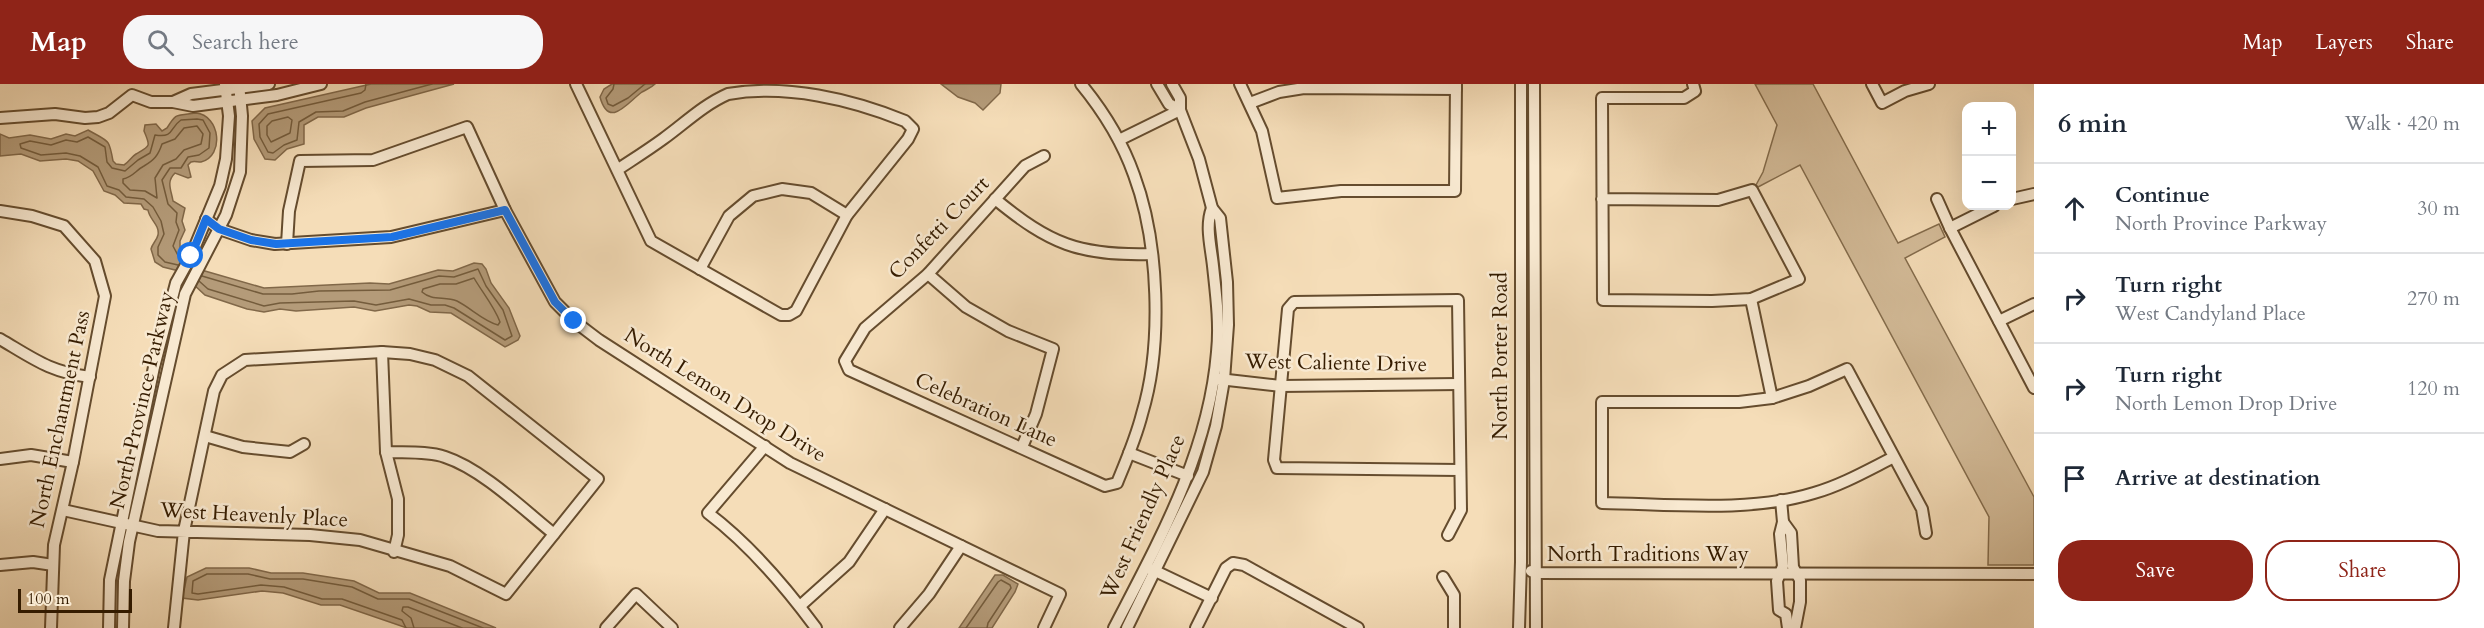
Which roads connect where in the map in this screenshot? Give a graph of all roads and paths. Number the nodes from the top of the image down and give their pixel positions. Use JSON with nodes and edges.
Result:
{"nodes":[{"id":1,"x":269,"y":84,"type":"edge"},
{"id":2,"x":321,"y":84,"type":"edge"},
{"id":3,"x":576,"y":84,"type":"edge"},
{"id":4,"x":796,"y":84,"type":"edge"},
{"id":5,"x":1082,"y":84,"type":"edge"},
{"id":6,"x":1157,"y":84,"type":"edge"},
{"id":7,"x":1172,"y":84,"type":"edge"},
{"id":8,"x":1240,"y":84,"type":"edge"},
{"id":9,"x":1521,"y":84,"type":"edge"},
{"id":10,"x":1534,"y":84,"type":"edge"},
{"id":11,"x":1872,"y":84,"type":"edge"},
{"id":12,"x":1929,"y":84,"type":"edge"},
{"id":13,"x":239,"y":86,"type":"edge"},
{"id":14,"x":226,"y":87,"type":"edge"},
{"id":15,"x":1456,"y":87,"type":"edge"},
{"id":16,"x":1694,"y":87,"type":"edge"},
{"id":17,"x":241,"y":100,"type":"junction"},
{"id":18,"x":173,"y":102,"type":"junction"},
{"id":19,"x":228,"y":102,"type":"junction"},
{"id":20,"x":1250,"y":103,"type":"junction"},
{"id":21,"x":1180,"y":110,"type":"junction"},
{"id":22,"x":0,"y":118,"type":"edge"},
{"id":23,"x":1119,"y":140,"type":"junction"},
{"id":24,"x":1044,"y":156,"type":"dead end"},
{"id":25,"x":617,"y":170,"type":"junction"},
{"id":26,"x":2034,"y":194,"type":"edge"},
{"id":27,"x":2016,"y":198,"type":"edge"},
{"id":28,"x":1602,"y":199,"type":"junction"},
{"id":29,"x":1937,"y":199,"type":"dead end"},
{"id":30,"x":995,"y":200,"type":"junction"},
{"id":31,"x":1212,"y":208,"type":"junction"},
{"id":32,"x":505,"y":210,"type":"junction"},
{"id":33,"x":1986,"y":210,"type":"edge"},
{"id":34,"x":0,"y":211,"type":"edge"},
{"id":35,"x":847,"y":215,"type":"junction"},
{"id":36,"x":206,"y":219,"type":"junction"},
{"id":37,"x":1950,"y":228,"type":"junction"},
{"id":38,"x":219,"y":229,"type":"junction"},
{"id":39,"x":287,"y":244,"type":"junction"},
{"id":40,"x":1151,"y":254,"type":"junction"},
{"id":41,"x":195,"y":260,"type":"junction"},
{"id":42,"x":700,"y":269,"type":"junction"},
{"id":43,"x":928,"y":274,"type":"junction"},
{"id":44,"x":1751,"y":299,"type":"junction"},
{"id":45,"x":2034,"y":304,"type":"edge"},
{"id":46,"x":1999,"y":321,"type":"junction"},
{"id":47,"x":0,"y":339,"type":"edge"},
{"id":48,"x":382,"y":352,"type":"junction"},
{"id":49,"x":845,"y":361,"type":"joint"},
{"id":50,"x":90,"y":377,"type":"junction"},
{"id":51,"x":1213,"y":379,"type":"junction"},
{"id":52,"x":1224,"y":380,"type":"junction"},
{"id":53,"x":1459,"y":384,"type":"junction"},
{"id":54,"x":1281,"y":386,"type":"junction"},
{"id":55,"x":2034,"y":388,"type":"edge"},
{"id":56,"x":1772,"y":398,"type":"junction"},
{"id":57,"x":205,"y":436,"type":"junction"},
{"id":58,"x":304,"y":444,"type":"dead end"},
{"id":59,"x":765,"y":446,"type":"junction"},
{"id":60,"x":1022,"y":447,"type":"junction"},
{"id":61,"x":386,"y":452,"type":"junction"},
{"id":62,"x":1129,"y":453,"type":"junction"},
{"id":63,"x":1894,"y":457,"type":"junction"},
{"id":64,"x":0,"y":459,"type":"edge"},
{"id":65,"x":73,"y":462,"type":"junction"},
{"id":66,"x":1459,"y":470,"type":"junction"},
{"id":67,"x":1188,"y":476,"type":"junction"},
{"id":68,"x":1780,"y":500,"type":"junction"},
{"id":69,"x":885,"y":509,"type":"junction"},
{"id":70,"x":63,"y":510,"type":"junction"},
{"id":71,"x":1783,"y":522,"type":"junction"},
{"id":72,"x":128,"y":525,"type":"junction"},
{"id":73,"x":184,"y":531,"type":"junction"},
{"id":74,"x":1926,"y":533,"type":"dead end"},
{"id":75,"x":555,"y":534,"type":"junction"},
{"id":76,"x":1448,"y":535,"type":"dead end"},
{"id":77,"x":961,"y":546,"type":"junction"},
{"id":78,"x":394,"y":552,"type":"junction"},
{"id":79,"x":1521,"y":562,"type":"junction"},
{"id":80,"x":0,"y":565,"type":"edge"},
{"id":81,"x":53,"y":565,"type":"junction"},
{"id":82,"x":1151,"y":569,"type":"junction"},
{"id":83,"x":1536,"y":573,"type":"junction"},
{"id":84,"x":1780,"y":573,"type":"junction"},
{"id":85,"x":1797,"y":573,"type":"junction"},
{"id":86,"x":2034,"y":574,"type":"edge"},
{"id":87,"x":1443,"y":578,"type":"dead end"},
{"id":88,"x":1212,"y":598,"type":"junction"},
{"id":89,"x":800,"y":606,"type":"junction"},
{"id":90,"x":51,"y":628,"type":"edge"},
{"id":91,"x":109,"y":628,"type":"edge"},
{"id":92,"x":123,"y":628,"type":"edge"},
{"id":93,"x":174,"y":628,"type":"edge"},
{"id":94,"x":606,"y":628,"type":"edge"},
{"id":95,"x":672,"y":628,"type":"edge"},
{"id":96,"x":816,"y":628,"type":"edge"},
{"id":97,"x":900,"y":628,"type":"edge"},
{"id":98,"x":1044,"y":628,"type":"edge"},
{"id":99,"x":1114,"y":628,"type":"edge"},
{"id":100,"x":1127,"y":628,"type":"edge"},
{"id":101,"x":1196,"y":628,"type":"edge"},
{"id":102,"x":1359,"y":628,"type":"edge"},
{"id":103,"x":1454,"y":628,"type":"edge"},
{"id":104,"x":1519,"y":628,"type":"edge"},
{"id":105,"x":1536,"y":628,"type":"edge"},
{"id":106,"x":1788,"y":628,"type":"edge"},
{"id":107,"x":1795,"y":628,"type":"edge"}],
"edges":[{"from":1,"to":13,"type":"street"},
{"from":2,"to":17,"type":"street"},
{"from":3,"to":25,"type":"street"},
{"from":4,"to":25,"type":"street"},
{"from":4,"to":35,"type":"street"},
{"from":5,"to":23,"type":"street"},
{"from":6,"to":21,"type":"street","name":"West Friendly Place"},
{"from":7,"to":21,"type":"street","name":"West Friendly Place"},
{"from":8,"to":20,"type":"street"},
{"from":9,"to":79,"type":"street","name":"North Porter Road"},
{"from":10,"to":83,"type":"street","name":"North Porter Road"},
{"from":11,"to":12,"type":"street"},
{"from":13,"to":14,"type":"street"},
{"from":13,"to":17,"type":"street","name":"North Province Parkway"},
{"from":14,"to":18,"type":"street"},
{"from":14,"to":19,"type":"street","name":"North Province Parkway"},
{"from":15,"to":20,"type":"street"},
{"from":15,"to":20,"type":"street"},
{"from":16,"to":28,"type":"street"},
{"from":17,"to":19,"type":"street"},
{"from":17,"to":38,"type":"street","name":"North Province Parkway"},
{"from":18,"to":19,"type":"street"},
{"from":18,"to":22,"type":"street"},
{"from":19,"to":36,"type":"street","name":"North Province Parkway"},
{"from":21,"to":23,"type":"street"},
{"from":21,"to":31,"type":"street","name":"West Friendly Place"},
{"from":23,"to":40,"type":"street"},
{"from":24,"to":30,"type":"street","name":"Confetti Court"},
{"from":25,"to":42,"type":"street"},
{"from":26,"to":27,"type":"street"},
{"from":28,"to":44,"type":"street"},
{"from":28,"to":44,"type":"street"},
{"from":29,"to":37,"type":"street"},
{"from":30,"to":40,"type":"street"},
{"from":30,"to":43,"type":"street","name":"Confetti Court"},
{"from":31,"to":51,"type":"street","name":"West Friendly Place"},
{"from":31,"to":52,"type":"street","name":"West Friendly Place"},
{"from":32,"to":39,"type":"street"},
{"from":32,"to":39,"type":"street","name":"North Lemon Drop Drive"},
{"from":32,"to":59,"type":"street","name":"North Lemon Drop Drive"},
{"from":33,"to":37,"type":"street"},
{"from":34,"to":50,"type":"street","name":"North Enchantment Pass"},
{"from":35,"to":42,"type":"street"},
{"from":35,"to":42,"type":"street"},
{"from":36,"to":38,"type":"street"},
{"from":36,"to":41,"type":"street","name":"North Province Parkway"},
{"from":37,"to":46,"type":"street"},
{"from":38,"to":39,"type":"street"},
{"from":38,"to":41,"type":"street","name":"North Province Parkway"},
{"from":40,"to":62,"type":"street"},
{"from":41,"to":72,"type":"street","name":"North Province Parkway"},
{"from":41,"to":72,"type":"street","name":"North Province Parkway"},
{"from":43,"to":49,"type":"street","name":"Confetti Court"},
{"from":43,"to":60,"type":"street"},
{"from":44,"to":56,"type":"street"},
{"from":45,"to":46,"type":"street"},
{"from":46,"to":55,"type":"street"},
{"from":47,"to":50,"type":"street"},
{"from":48,"to":57,"type":"street"},
{"from":48,"to":61,"type":"street"},
{"from":48,"to":75,"type":"street"},
{"from":49,"to":60,"type":"street","name":"Celebration Lane"},
{"from":50,"to":65,"type":"street","name":"North Enchantment Pass"},
{"from":51,"to":52,"type":"street","name":"West Caliente Drive"},
{"from":51,"to":67,"type":"street","name":"West Friendly Place"},
{"from":52,"to":54,"type":"street","name":"West Caliente Drive"},
{"from":52,"to":82,"type":"street","name":"West Friendly Place"},
{"from":53,"to":54,"type":"street","name":"West Caliente Drive"},
{"from":53,"to":54,"type":"street"},
{"from":53,"to":66,"type":"street"},
{"from":54,"to":66,"type":"street"},
{"from":56,"to":63,"type":"street"},
{"from":56,"to":68,"type":"street"},
{"from":57,"to":58,"type":"street"},
{"from":57,"to":73,"type":"street"},
{"from":59,"to":69,"type":"street","name":"North Lemon Drop Drive"},
{"from":59,"to":89,"type":"street"},
{"from":60,"to":62,"type":"street","name":"Celebration Lane"},
{"from":61,"to":75,"type":"street"},
{"from":61,"to":78,"type":"street"},
{"from":62,"to":67,"type":"street"},
{"from":63,"to":68,"type":"street"},
{"from":63,"to":74,"type":"street"},
{"from":64,"to":65,"type":"street"},
{"from":65,"to":70,"type":"street","name":"North Enchantment Pass"},
{"from":66,"to":76,"type":"street"},
{"from":67,"to":82,"type":"street","name":"West Friendly Place"},
{"from":68,"to":71,"type":"street","name":"North Traditions Way"},
{"from":69,"to":77,"type":"street","name":"North Lemon Drop Drive"},
{"from":69,"to":89,"type":"street"},
{"from":70,"to":72,"type":"street","name":"West Heavenly Place"},
{"from":70,"to":81,"type":"street","name":"North Enchantment Pass"},
{"from":71,"to":84,"type":"street","name":"North Traditions Way"},
{"from":71,"to":85,"type":"street","name":"North Traditions Way"},
{"from":72,"to":73,"type":"street","name":"West Heavenly Place"},
{"from":72,"to":91,"type":"street","name":"North Province Parkway"},
{"from":72,"to":92,"type":"street","name":"North Province Parkway"},
{"from":73,"to":78,"type":"street","name":"West Heavenly Place"},
{"from":73,"to":93,"type":"street"},
{"from":75,"to":78,"type":"street","name":"West Heavenly Place"},
{"from":77,"to":97,"type":"street"},
{"from":77,"to":98,"type":"street","name":"North Lemon Drop Drive"},
{"from":79,"to":83,"type":"street","name":"North Traditions Way"},
{"from":79,"to":104,"type":"street","name":"North Porter Road"},
{"from":80,"to":81,"type":"street"},
{"from":81,"to":90,"type":"street","name":"North Enchantment Pass"},
{"from":82,"to":88,"type":"street"},
{"from":82,"to":99,"type":"street","name":"West Friendly Place"},
{"from":82,"to":100,"type":"street","name":"West Friendly Place"},
{"from":83,"to":84,"type":"street","name":"North Traditions Way"},
{"from":83,"to":105,"type":"street","name":"North Porter Road"},
{"from":84,"to":85,"type":"street","name":"North Traditions Way"},
{"from":84,"to":106,"type":"street","name":"North Traditions Way"},
{"from":85,"to":86,"type":"street","name":"North Traditions Way"},
{"from":85,"to":107,"type":"street","name":"North Traditions Way"},
{"from":87,"to":103,"type":"street"},
{"from":88,"to":101,"type":"street"},
{"from":88,"to":102,"type":"street"},
{"from":89,"to":96,"type":"street"},
{"from":94,"to":95,"type":"street"}]}
